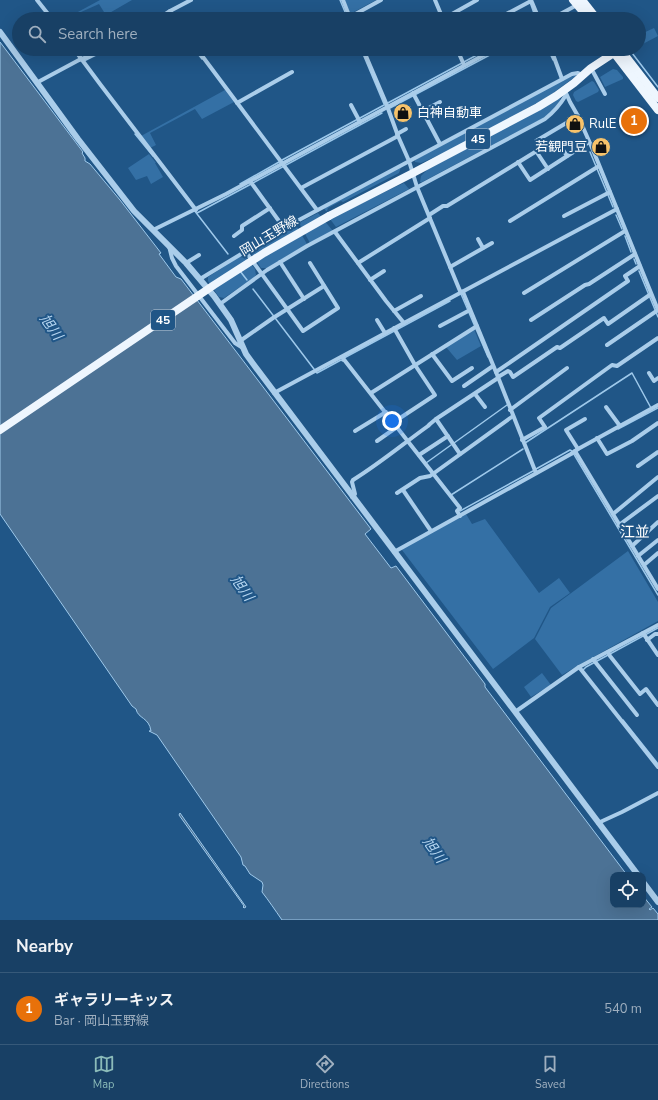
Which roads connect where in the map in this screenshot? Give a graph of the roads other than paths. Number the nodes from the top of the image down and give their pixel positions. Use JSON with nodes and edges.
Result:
{"nodes":[{"id":1,"x":37,"y":0,"type":"edge"},
{"id":2,"x":191,"y":0,"type":"edge"},
{"id":3,"x":343,"y":0,"type":"edge"},
{"id":4,"x":381,"y":0,"type":"edge"},
{"id":5,"x":435,"y":0,"type":"edge"},
{"id":6,"x":477,"y":0,"type":"edge"},
{"id":7,"x":530,"y":1,"type":"edge"},
{"id":8,"x":580,"y":1,"type":"edge"},
{"id":9,"x":46,"y":12,"type":"edge"},
{"id":10,"x":170,"y":12,"type":"edge"},
{"id":11,"x":348,"y":12,"type":"edge"},
{"id":12,"x":360,"y":12,"type":"edge"},
{"id":13,"x":440,"y":12,"type":"edge"},
{"id":14,"x":456,"y":12,"type":"edge"},
{"id":15,"x":510,"y":12,"type":"edge"},
{"id":16,"x":536,"y":12,"type":"edge"},
{"id":17,"x":562,"y":12,"type":"edge"},
{"id":18,"x":585,"y":12,"type":"edge"},
{"id":19,"x":590,"y":12,"type":"edge"},
{"id":20,"x":0,"y":32,"type":"edge"},
{"id":21,"x":12,"y":48,"type":"edge"},
{"id":22,"x":18,"y":56,"type":"edge"},
{"id":23,"x":79,"y":56,"type":"edge"},
{"id":24,"x":90,"y":56,"type":"edge"},
{"id":25,"x":202,"y":56,"type":"edge"},
{"id":26,"x":365,"y":56,"type":"edge"},
{"id":27,"x":460,"y":56,"type":"edge"},
{"id":28,"x":479,"y":56,"type":"edge"},
{"id":29,"x":554,"y":56,"type":"edge"},
{"id":30,"x":608,"y":56,"type":"edge"},
{"id":31,"x":620,"y":56,"type":"edge"},
{"id":32,"x":621,"y":56,"type":"edge"},
{"id":33,"x":82,"y":60,"type":"junction"},
{"id":34,"x":463,"y":63,"type":"junction"},
{"id":35,"x":591,"y":68,"type":"junction"},
{"id":36,"x":292,"y":72,"type":"dead end"},
{"id":37,"x":582,"y":75,"type":"junction"},
{"id":38,"x":562,"y":78,"type":"junction"},
{"id":39,"x":38,"y":82,"type":"junction"},
{"id":40,"x":566,"y":92,"type":"junction"},
{"id":41,"x":604,"y":94,"type":"dead end"},
{"id":42,"x":414,"y":95,"type":"junction"},
{"id":43,"x":658,"y":98,"type":"edge"},
{"id":44,"x":440,"y":102,"type":"dead end"},
{"id":45,"x":237,"y":103,"type":"junction"},
{"id":46,"x":560,"y":104,"type":"junction"},
{"id":47,"x":351,"y":105,"type":"dead end"},
{"id":48,"x":386,"y":105,"type":"junction"},
{"id":49,"x":571,"y":105,"type":"junction"},
{"id":50,"x":658,"y":110,"type":"edge"},
{"id":51,"x":423,"y":111,"type":"junction"},
{"id":52,"x":578,"y":116,"type":"junction"},
{"id":53,"x":359,"y":120,"type":"junction"},
{"id":54,"x":406,"y":128,"type":"dead end"},
{"id":55,"x":397,"y":135,"type":"junction"},
{"id":56,"x":558,"y":142,"type":"dead end"},
{"id":57,"x":589,"y":142,"type":"junction"},
{"id":58,"x":440,"y":144,"type":"junction"},
{"id":59,"x":536,"y":151,"type":"junction"},
{"id":60,"x":567,"y":156,"type":"junction"},
{"id":61,"x":409,"y":161,"type":"junction"},
{"id":62,"x":518,"y":162,"type":"junction"},
{"id":63,"x":282,"y":163,"type":"junction"},
{"id":64,"x":597,"y":167,"type":"junction"},
{"id":65,"x":548,"y":169,"type":"junction"},
{"id":66,"x":413,"y":173,"type":"junction"},
{"id":67,"x":251,"y":183,"type":"junction"},
{"id":68,"x":417,"y":187,"type":"junction"},
{"id":69,"x":300,"y":188,"type":"junction"},
{"id":70,"x":608,"y":192,"type":"junction"},
{"id":71,"x":270,"y":208,"type":"junction"},
{"id":72,"x":616,"y":209,"type":"junction"},
{"id":73,"x":195,"y":210,"type":"junction"},
{"id":74,"x":317,"y":210,"type":"junction"},
{"id":75,"x":564,"y":216,"type":"dead end"},
{"id":76,"x":430,"y":217,"type":"junction"},
{"id":77,"x":510,"y":221,"type":"dead end"},
{"id":78,"x":284,"y":228,"type":"junction"},
{"id":79,"x":153,"y":230,"type":"junction"},
{"id":80,"x":625,"y":231,"type":"junction"},
{"id":81,"x":335,"y":232,"type":"junction"},
{"id":82,"x":234,"y":236,"type":"dead end"},
{"id":83,"x":478,"y":239,"type":"dead end"},
{"id":84,"x":492,"y":243,"type":"dead end"},
{"id":85,"x":169,"y":246,"type":"junction"},
{"id":86,"x":483,"y":248,"type":"junction"},
{"id":87,"x":246,"y":252,"type":"junction"},
{"id":88,"x":635,"y":254,"type":"junction"},
{"id":89,"x":199,"y":255,"type":"dead end"},
{"id":90,"x":280,"y":262,"type":"junction"},
{"id":91,"x":186,"y":263,"type":"junction"},
{"id":92,"x":310,"y":263,"type":"dead end"},
{"id":93,"x":358,"y":263,"type":"junction"},
{"id":94,"x":640,"y":266,"type":"junction"},
{"id":95,"x":450,"y":267,"type":"junction"},
{"id":96,"x":384,"y":271,"type":"dead end"},
{"id":97,"x":262,"y":274,"type":"junction"},
{"id":98,"x":200,"y":279,"type":"junction"},
{"id":99,"x":370,"y":280,"type":"junction"},
{"id":100,"x":324,"y":286,"type":"junction"},
{"id":101,"x":463,"y":292,"type":"junction"},
{"id":102,"x":524,"y":293,"type":"dead end"},
{"id":103,"x":650,"y":295,"type":"junction"},
{"id":104,"x":421,"y":296,"type":"dead end"},
{"id":105,"x":304,"y":299,"type":"junction"},
{"id":106,"x":220,"y":304,"type":"junction"},
{"id":107,"x":288,"y":309,"type":"junction"},
{"id":108,"x":468,"y":310,"type":"junction"},
{"id":109,"x":394,"y":311,"type":"junction"},
{"id":110,"x":657,"y":311,"type":"edge"},
{"id":111,"x":377,"y":320,"type":"dead end"},
{"id":112,"x":531,"y":320,"type":"dead end"},
{"id":113,"x":404,"y":323,"type":"junction"},
{"id":114,"x":440,"y":326,"type":"dead end"},
{"id":115,"x":475,"y":326,"type":"junction"},
{"id":116,"x":395,"y":330,"type":"junction"},
{"id":117,"x":385,"y":333,"type":"junction"},
{"id":118,"x":658,"y":338,"type":"edge"},
{"id":119,"x":240,"y":341,"type":"junction"},
{"id":120,"x":607,"y":345,"type":"dead end"},
{"id":121,"x":244,"y":349,"type":"junction"},
{"id":122,"x":432,"y":354,"type":"junction"},
{"id":123,"x":343,"y":358,"type":"junction"},
{"id":124,"x":415,"y":365,"type":"junction"},
{"id":125,"x":492,"y":367,"type":"junction"},
{"id":126,"x":472,"y":368,"type":"dead end"},
{"id":127,"x":567,"y":368,"type":"dead end"},
{"id":128,"x":496,"y":372,"type":"junction"},
{"id":129,"x":649,"y":373,"type":"dead end"},
{"id":130,"x":497,"y":378,"type":"junction"},
{"id":131,"x":658,"y":378,"type":"edge"},
{"id":132,"x":464,"y":386,"type":"dead end"},
{"id":133,"x":274,"y":394,"type":"junction"},
{"id":134,"x":371,"y":394,"type":"junction"},
{"id":135,"x":474,"y":394,"type":"junction"},
{"id":136,"x":658,"y":405,"type":"edge"},
{"id":137,"x":485,"y":407,"type":"dead end"},
{"id":138,"x":606,"y":407,"type":"dead end"},
{"id":139,"x":510,"y":410,"type":"junction"},
{"id":140,"x":384,"y":413,"type":"junction"},
{"id":141,"x":513,"y":416,"type":"junction"},
{"id":142,"x":585,"y":418,"type":"dead end"},
{"id":143,"x":436,"y":419,"type":"junction"},
{"id":144,"x":658,"y":423,"type":"edge"},
{"id":145,"x":620,"y":426,"type":"junction"},
{"id":146,"x":395,"y":427,"type":"junction"},
{"id":147,"x":0,"y":430,"type":"edge"},
{"id":148,"x":355,"y":432,"type":"dead end"},
{"id":149,"x":448,"y":436,"type":"junction"},
{"id":150,"x":598,"y":439,"type":"junction"},
{"id":151,"x":377,"y":440,"type":"dead end"},
{"id":152,"x":522,"y":440,"type":"junction"},
{"id":153,"x":407,"y":442,"type":"junction"},
{"id":154,"x":575,"y":451,"type":"junction"},
{"id":155,"x":658,"y":452,"type":"edge"},
{"id":156,"x":460,"y":454,"type":"junction"},
{"id":157,"x":419,"y":455,"type":"junction"},
{"id":158,"x":638,"y":466,"type":"dead end"},
{"id":159,"x":535,"y":471,"type":"junction"},
{"id":160,"x":432,"y":475,"type":"junction"},
{"id":161,"x":658,"y":477,"type":"edge"},
{"id":162,"x":403,"y":490,"type":"junction"},
{"id":163,"x":398,"y":493,"type":"dead end"},
{"id":164,"x":658,"y":496,"type":"edge"},
{"id":165,"x":352,"y":497,"type":"junction"},
{"id":166,"x":613,"y":514,"type":"junction"},
{"id":167,"x":460,"y":516,"type":"junction"},
{"id":168,"x":658,"y":522,"type":"edge"},
{"id":169,"x":619,"y":525,"type":"junction"},
{"id":170,"x":431,"y":531,"type":"junction"},
{"id":171,"x":658,"y":540,"type":"edge"},
{"id":172,"x":632,"y":546,"type":"junction"},
{"id":173,"x":394,"y":552,"type":"junction"},
{"id":174,"x":658,"y":553,"type":"edge"},
{"id":175,"x":638,"y":556,"type":"junction"},
{"id":176,"x":644,"y":565,"type":"junction"},
{"id":177,"x":658,"y":589,"type":"edge"},
{"id":178,"x":658,"y":625,"type":"edge"},
{"id":179,"x":655,"y":632,"type":"edge"},
{"id":180,"x":645,"y":636,"type":"junction"},
{"id":181,"x":609,"y":654,"type":"junction"},
{"id":182,"x":658,"y":655,"type":"edge"},
{"id":183,"x":594,"y":661,"type":"junction"},
{"id":184,"x":579,"y":668,"type":"junction"},
{"id":185,"x":658,"y":706,"type":"edge"},
{"id":186,"x":515,"y":712,"type":"junction"},
{"id":187,"x":637,"y":715,"type":"dead end"},
{"id":188,"x":658,"y":767,"type":"edge"},
{"id":189,"x":658,"y":793,"type":"edge"},
{"id":190,"x":598,"y":823,"type":"junction"},
{"id":191,"x":636,"y":872,"type":"edge"},
{"id":192,"x":646,"y":886,"type":"edge"},
{"id":193,"x":658,"y":902,"type":"edge"}],
"edges":[{"from":1,"to":9,"type":"street"},
{"from":2,"to":10,"type":"street"},
{"from":3,"to":11,"type":"street"},
{"from":4,"to":12,"type":"street"},
{"from":5,"to":13,"type":"street"},
{"from":6,"to":14,"type":"street"},
{"from":7,"to":15,"type":"street"},
{"from":7,"to":16,"type":"street"},
{"from":8,"to":17,"type":"street"},
{"from":8,"to":18,"type":"main road"},
{"from":8,"to":19,"type":"main road"},
{"from":20,"to":21,"type":"street"},
{"from":22,"to":39,"type":"street"},
{"from":23,"to":33,"type":"street"},
{"from":24,"to":33,"type":"street"},
{"from":25,"to":45,"type":"street"},
{"from":26,"to":48,"type":"street"},
{"from":27,"to":34,"type":"street"},
{"from":28,"to":34,"type":"street"},
{"from":29,"to":38,"type":"street"},
{"from":30,"to":35,"type":"main road","name":"岡山玉野線","number":"45"},
{"from":31,"to":50,"type":"main road"},
{"from":32,"to":43,"type":"main road"},
{"from":33,"to":39,"type":"street"},
{"from":33,"to":73,"type":"street"},
{"from":34,"to":42,"type":"street"},
{"from":35,"to":37,"type":"main road","name":"岡山玉野線","number":"45"},
{"from":35,"to":41,"type":"street"},
{"from":36,"to":45,"type":"street"},
{"from":37,"to":38,"type":"street"},
{"from":37,"to":40,"type":"main road","name":"岡山玉野線","number":"45"},
{"from":38,"to":58,"type":"street"},
{"from":39,"to":79,"type":"street"},
{"from":40,"to":46,"type":"street"},
{"from":40,"to":49,"type":"street"},
{"from":40,"to":66,"type":"main road","name":"岡山玉野線","number":"45"},
{"from":42,"to":48,"type":"street"},
{"from":42,"to":51,"type":"street"},
{"from":44,"to":51,"type":"street"},
{"from":45,"to":63,"type":"street"},
{"from":46,"to":49,"type":"street"},
{"from":46,"to":68,"type":"street"},
{"from":47,"to":53,"type":"street"},
{"from":48,"to":53,"type":"street"},
{"from":48,"to":55,"type":"street"},
{"from":49,"to":52,"type":"street"},
{"from":51,"to":58,"type":"street"},
{"from":52,"to":57,"type":"street"},
{"from":52,"to":59,"type":"street"},
{"from":53,"to":63,"type":"street"},
{"from":54,"to":55,"type":"street"},
{"from":55,"to":61,"type":"street"},
{"from":55,"to":69,"type":"street"},
{"from":56,"to":60,"type":"street"},
{"from":57,"to":60,"type":"street"},
{"from":57,"to":64,"type":"street"},
{"from":58,"to":61,"type":"street"},
{"from":59,"to":62,"type":"street"},
{"from":59,"to":65,"type":"street"},
{"from":60,"to":65,"type":"street"},
{"from":61,"to":66,"type":"street"},
{"from":61,"to":74,"type":"street"},
{"from":62,"to":65,"type":"street"},
{"from":62,"to":76,"type":"street"},
{"from":63,"to":67,"type":"street"},
{"from":63,"to":69,"type":"street"},
{"from":64,"to":70,"type":"street"},
{"from":64,"to":77,"type":"street"},
{"from":66,"to":68,"type":"street"},
{"from":66,"to":147,"type":"main road","name":"岡山玉野線","number":"45","bridge":true},
{"from":67,"to":71,"type":"street"},
{"from":67,"to":73,"type":"street"},
{"from":68,"to":76,"type":"street"},
{"from":68,"to":81,"type":"street"},
{"from":69,"to":74,"type":"street"},
{"from":70,"to":72,"type":"street"},
{"from":70,"to":75,"type":"street"},
{"from":71,"to":78,"type":"street"},
{"from":71,"to":82,"type":"street"},
{"from":72,"to":80,"type":"street"},
{"from":72,"to":101,"type":"street"},
{"from":73,"to":79,"type":"street"},
{"from":74,"to":78,"type":"street"},
{"from":76,"to":93,"type":"street"},
{"from":76,"to":95,"type":"street"},
{"from":78,"to":87,"type":"street"},
{"from":79,"to":85,"type":"street"},
{"from":80,"to":88,"type":"street"},
{"from":80,"to":102,"type":"street"},
{"from":81,"to":90,"type":"street"},
{"from":81,"to":93,"type":"street"},
{"from":83,"to":86,"type":"street"},
{"from":84,"to":86,"type":"street"},
{"from":85,"to":91,"type":"street"},
{"from":85,"to":121,"type":"street"},
{"from":86,"to":95,"type":"street"},
{"from":87,"to":97,"type":"street"},
{"from":87,"to":98,"type":"street"},
{"from":88,"to":94,"type":"street"},
{"from":88,"to":112,"type":"street"},
{"from":89,"to":91,"type":"street"},
{"from":90,"to":97,"type":"street"},
{"from":90,"to":105,"type":"street"},
{"from":91,"to":98,"type":"street"},
{"from":92,"to":100,"type":"street"},
{"from":93,"to":99,"type":"street"},
{"from":94,"to":103,"type":"street"},
{"from":94,"to":128,"type":"street"},
{"from":95,"to":101,"type":"street"},
{"from":96,"to":99,"type":"street"},
{"from":97,"to":106,"type":"street"},
{"from":97,"to":107,"type":"street"},
{"from":98,"to":106,"type":"street"},
{"from":99,"to":109,"type":"street"},
{"from":100,"to":105,"type":"street"},
{"from":100,"to":107,"type":"street"},
{"from":101,"to":108,"type":"street"},
{"from":101,"to":113,"type":"street"},
{"from":103,"to":110,"type":"street"},
{"from":103,"to":130,"type":"street"},
{"from":104,"to":109,"type":"street"},
{"from":105,"to":107,"type":"street"},
{"from":106,"to":119,"type":"street"},
{"from":107,"to":119,"type":"street"},
{"from":108,"to":114,"type":"street"},
{"from":108,"to":115,"type":"street"},
{"from":109,"to":113,"type":"street"},
{"from":110,"to":120,"type":"street"},
{"from":111,"to":117,"type":"street"},
{"from":113,"to":116,"type":"street"},
{"from":115,"to":122,"type":"street"},
{"from":115,"to":125,"type":"street"},
{"from":116,"to":117,"type":"street"},
{"from":116,"to":124,"type":"street"},
{"from":117,"to":123,"type":"street"},
{"from":118,"to":152,"type":"street"},
{"from":119,"to":121,"type":"street"},
{"from":121,"to":133,"type":"street"},
{"from":122,"to":124,"type":"street"},
{"from":122,"to":126,"type":"street"},
{"from":123,"to":133,"type":"street"},
{"from":123,"to":134,"type":"street"},
{"from":124,"to":134,"type":"street"},
{"from":124,"to":146,"type":"street"},
{"from":125,"to":128,"type":"street"},
{"from":125,"to":132,"type":"street"},
{"from":127,"to":139,"type":"street"},
{"from":128,"to":130,"type":"street"},
{"from":129,"to":131,"type":"street"},
{"from":130,"to":135,"type":"street"},
{"from":130,"to":139,"type":"street"},
{"from":133,"to":165,"type":"street"},
{"from":134,"to":140,"type":"street"},
{"from":135,"to":137,"type":"street"},
{"from":135,"to":143,"type":"street"},
{"from":136,"to":145,"type":"street"},
{"from":138,"to":145,"type":"street"},
{"from":139,"to":141,"type":"street"},
{"from":140,"to":146,"type":"street"},
{"from":140,"to":148,"type":"street"},
{"from":141,"to":152,"type":"street"},
{"from":141,"to":156,"type":"street"},
{"from":142,"to":154,"type":"street"},
{"from":143,"to":149,"type":"street"},
{"from":143,"to":153,"type":"street"},
{"from":144,"to":150,"type":"street"},
{"from":145,"to":150,"type":"street"},
{"from":146,"to":151,"type":"street"},
{"from":146,"to":153,"type":"street"},
{"from":149,"to":156,"type":"street"},
{"from":149,"to":157,"type":"street"},
{"from":150,"to":154,"type":"street"},
{"from":152,"to":159,"type":"street"},
{"from":153,"to":157,"type":"street"},
{"from":153,"to":165,"type":"street"},
{"from":154,"to":159,"type":"street"},
{"from":154,"to":166,"type":"street"},
{"from":155,"to":158,"type":"street"},
{"from":156,"to":160,"type":"street"},
{"from":157,"to":160,"type":"street"},
{"from":159,"to":167,"type":"street"},
{"from":160,"to":162,"type":"street"},
{"from":160,"to":167,"type":"street"},
{"from":161,"to":166,"type":"street"},
{"from":162,"to":163,"type":"street"},
{"from":162,"to":170,"type":"street"},
{"from":164,"to":169,"type":"street"},
{"from":165,"to":173,"type":"street"},
{"from":166,"to":169,"type":"street"},
{"from":167,"to":170,"type":"street"},
{"from":168,"to":172,"type":"street"},
{"from":169,"to":172,"type":"street"},
{"from":170,"to":173,"type":"street"},
{"from":171,"to":175,"type":"street"},
{"from":172,"to":175,"type":"street"},
{"from":173,"to":186,"type":"street"},
{"from":174,"to":176,"type":"street"},
{"from":175,"to":176,"type":"street"},
{"from":176,"to":177,"type":"street"},
{"from":178,"to":179,"type":"street"},
{"from":179,"to":180,"type":"street"},
{"from":179,"to":180,"type":"street"},
{"from":180,"to":181,"type":"street"},
{"from":180,"to":182,"type":"street"},
{"from":181,"to":183,"type":"street"},
{"from":181,"to":185,"type":"street"},
{"from":183,"to":184,"type":"street"},
{"from":183,"to":187,"type":"street"},
{"from":184,"to":186,"type":"street"},
{"from":184,"to":188,"type":"street"},
{"from":186,"to":190,"type":"street"},
{"from":189,"to":190,"type":"street"},
{"from":190,"to":191,"type":"street"},
{"from":192,"to":193,"type":"street"}]}
